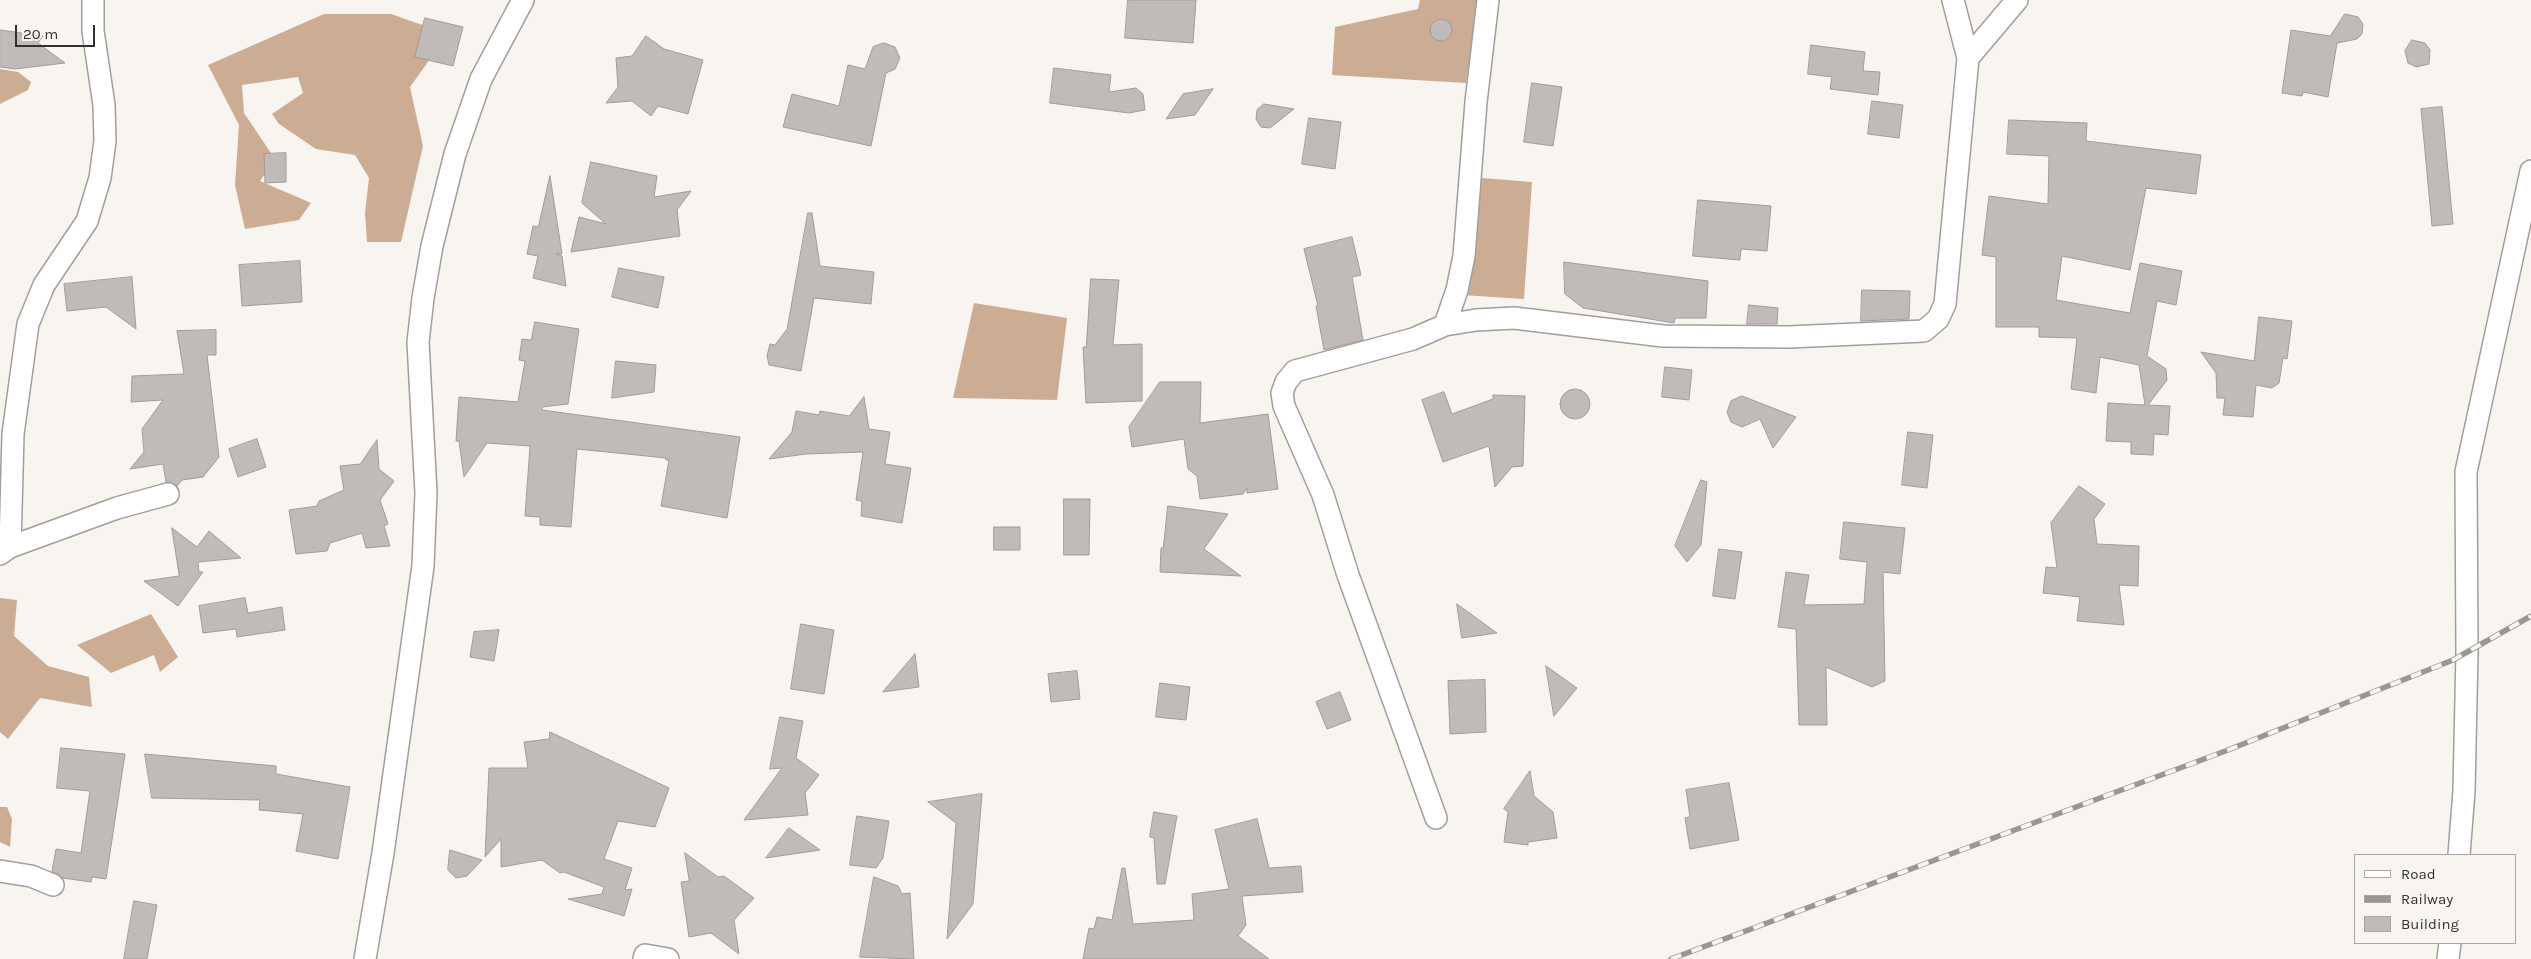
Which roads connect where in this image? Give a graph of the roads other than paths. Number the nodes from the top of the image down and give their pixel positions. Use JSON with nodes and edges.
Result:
{"nodes":[{"id":1,"x":93,"y":0,"type":"edge"},
{"id":2,"x":523,"y":0,"type":"edge"},
{"id":3,"x":1488,"y":0,"type":"edge"},
{"id":4,"x":1953,"y":0,"type":"edge"},
{"id":5,"x":2017,"y":0,"type":"edge"},
{"id":6,"x":1968,"y":58,"type":"junction"},
{"id":7,"x":2531,"y":171,"type":"edge"},
{"id":8,"x":1445,"y":325,"type":"junction"},
{"id":9,"x":168,"y":494,"type":"dead end"},
{"id":10,"x":5,"y":550,"type":"edge"},
{"id":11,"x":1436,"y":818,"type":"dead end"},
{"id":12,"x":2459,"y":854,"type":"edge"},
{"id":13,"x":0,"y":871,"type":"edge"},
{"id":14,"x":53,"y":885,"type":"dead end"},
{"id":15,"x":2450,"y":944,"type":"edge"},
{"id":16,"x":365,"y":959,"type":"edge"},
{"id":17,"x":644,"y":959,"type":"edge"},
{"id":18,"x":668,"y":959,"type":"edge"},
{"id":19,"x":2448,"y":959,"type":"edge"}],
"edges":[{"from":1,"to":10,"type":"street"},
{"from":2,"to":16,"type":"street"},
{"from":3,"to":8,"type":"street"},
{"from":4,"to":6,"type":"street"},
{"from":5,"to":6,"type":"street"},
{"from":6,"to":8,"type":"street"},
{"from":7,"to":12,"type":"street"},
{"from":8,"to":11,"type":"street"},
{"from":9,"to":10,"type":"street"},
{"from":13,"to":14,"type":"street"},
{"from":15,"to":19,"type":"street"},
{"from":17,"to":18,"type":"street"}]}
